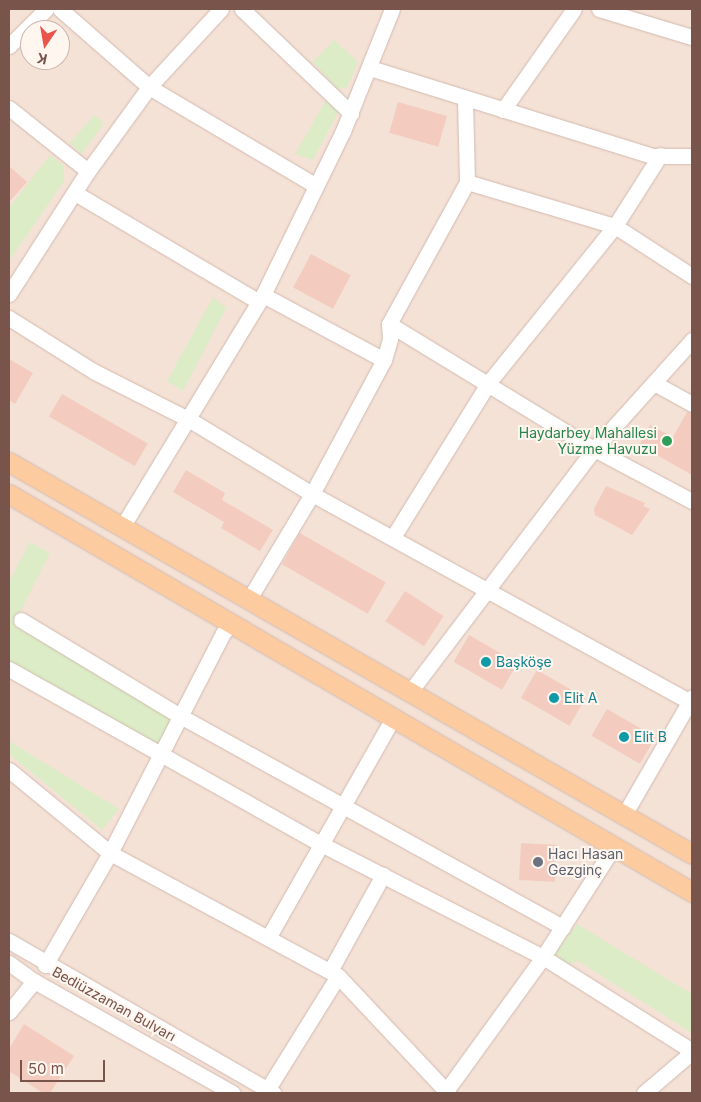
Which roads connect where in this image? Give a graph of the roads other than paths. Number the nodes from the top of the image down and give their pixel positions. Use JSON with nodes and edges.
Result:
{"nodes":[{"id":1,"x":46,"y":9,"type":"edge"},
{"id":2,"x":60,"y":9,"type":"edge"},
{"id":3,"x":221,"y":9,"type":"edge"},
{"id":4,"x":242,"y":9,"type":"edge"},
{"id":5,"x":392,"y":9,"type":"edge"},
{"id":6,"x":574,"y":9,"type":"edge"},
{"id":7,"x":598,"y":9,"type":"edge"},
{"id":8,"x":638,"y":14,"type":"edge"},
{"id":9,"x":692,"y":37,"type":"edge"},
{"id":10,"x":9,"y":46,"type":"edge"},
{"id":11,"x":370,"y":68,"type":"junction"},
{"id":12,"x":149,"y":86,"type":"junction"},
{"id":13,"x":465,"y":98,"type":"junction"},
{"id":14,"x":9,"y":108,"type":"edge"},
{"id":15,"x":503,"y":110,"type":"junction"},
{"id":16,"x":350,"y":113,"type":"junction"},
{"id":17,"x":660,"y":155,"type":"junction"},
{"id":18,"x":692,"y":156,"type":"edge"},
{"id":19,"x":88,"y":171,"type":"junction"},
{"id":20,"x":468,"y":182,"type":"junction"},
{"id":21,"x":315,"y":185,"type":"junction"},
{"id":22,"x":75,"y":193,"type":"junction"},
{"id":23,"x":615,"y":226,"type":"junction"},
{"id":24,"x":692,"y":276,"type":"edge"},
{"id":25,"x":9,"y":294,"type":"edge"},
{"id":26,"x":261,"y":299,"type":"junction"},
{"id":27,"x":9,"y":318,"type":"edge"},
{"id":28,"x":388,"y":324,"type":"junction"},
{"id":29,"x":692,"y":340,"type":"edge"},
{"id":30,"x":384,"y":360,"type":"junction"},
{"id":31,"x":489,"y":382,"type":"junction"},
{"id":32,"x":654,"y":383,"type":"junction"},
{"id":33,"x":692,"y":404,"type":"edge"},
{"id":34,"x":190,"y":420,"type":"junction"},
{"id":35,"x":594,"y":449,"type":"junction"},
{"id":36,"x":9,"y":462,"type":"edge"},
{"id":37,"x":9,"y":494,"type":"edge"},
{"id":38,"x":312,"y":494,"type":"junction"},
{"id":39,"x":692,"y":501,"type":"edge"},
{"id":40,"x":122,"y":526,"type":"junction"},
{"id":41,"x":393,"y":537,"type":"junction"},
{"id":42,"x":490,"y":588,"type":"junction"},
{"id":43,"x":249,"y":599,"type":"junction"},
{"id":44,"x":21,"y":620,"type":"dead end"},
{"id":45,"x":232,"y":624,"type":"junction"},
{"id":46,"x":9,"y":669,"type":"edge"},
{"id":47,"x":409,"y":694,"type":"junction"},
{"id":48,"x":691,"y":699,"type":"edge"},
{"id":49,"x":394,"y":716,"type":"junction"},
{"id":50,"x":182,"y":717,"type":"junction"},
{"id":51,"x":161,"y":754,"type":"junction"},
{"id":52,"x":9,"y":770,"type":"edge"},
{"id":53,"x":345,"y":806,"type":"junction"},
{"id":54,"x":624,"y":815,"type":"junction"},
{"id":55,"x":323,"y":845,"type":"junction"},
{"id":56,"x":613,"y":848,"type":"junction"},
{"id":57,"x":110,"y":853,"type":"junction"},
{"id":58,"x":692,"y":854,"type":"edge"},
{"id":59,"x":383,"y":875,"type":"junction"},
{"id":60,"x":692,"y":892,"type":"edge"},
{"id":61,"x":563,"y":927,"type":"junction"},
{"id":62,"x":268,"y":938,"type":"junction"},
{"id":63,"x":9,"y":941,"type":"edge"},
{"id":64,"x":543,"y":957,"type":"junction"},
{"id":65,"x":9,"y":963,"type":"edge"},
{"id":66,"x":44,"y":965,"type":"junction"},
{"id":67,"x":334,"y":973,"type":"junction"},
{"id":68,"x":34,"y":981,"type":"junction"},
{"id":69,"x":9,"y":1012,"type":"edge"},
{"id":70,"x":692,"y":1052,"type":"edge"},
{"id":71,"x":270,"y":1091,"type":"edge"},
{"id":72,"x":448,"y":1092,"type":"edge"},
{"id":73,"x":233,"y":1093,"type":"edge"},
{"id":74,"x":644,"y":1093,"type":"edge"}],
"edges":[{"from":1,"to":10,"type":"street"},
{"from":2,"to":12,"type":"street"},
{"from":3,"to":12,"type":"street"},
{"from":4,"to":16,"type":"street"},
{"from":5,"to":11,"type":"street"},
{"from":6,"to":15,"type":"street"},
{"from":7,"to":8,"type":"street"},
{"from":8,"to":9,"type":"street"},
{"from":11,"to":13,"type":"street"},
{"from":11,"to":16,"type":"street"},
{"from":12,"to":19,"type":"street"},
{"from":12,"to":21,"type":"street"},
{"from":13,"to":15,"type":"street"},
{"from":13,"to":20,"type":"street"},
{"from":14,"to":19,"type":"street"},
{"from":15,"to":17,"type":"street"},
{"from":16,"to":21,"type":"street"},
{"from":17,"to":18,"type":"street"},
{"from":17,"to":23,"type":"street"},
{"from":19,"to":22,"type":"street"},
{"from":20,"to":23,"type":"street"},
{"from":20,"to":28,"type":"street"},
{"from":21,"to":26,"type":"street"},
{"from":22,"to":25,"type":"street"},
{"from":22,"to":26,"type":"street"},
{"from":23,"to":24,"type":"street"},
{"from":23,"to":31,"type":"street"},
{"from":26,"to":30,"type":"street"},
{"from":26,"to":34,"type":"street"},
{"from":27,"to":34,"type":"street"},
{"from":28,"to":30,"type":"street"},
{"from":28,"to":31,"type":"street"},
{"from":29,"to":32,"type":"street"},
{"from":30,"to":38,"type":"street"},
{"from":31,"to":35,"type":"street"},
{"from":31,"to":41,"type":"street"},
{"from":32,"to":33,"type":"street"},
{"from":32,"to":35,"type":"street"},
{"from":34,"to":38,"type":"street"},
{"from":34,"to":40,"type":"street"},
{"from":35,"to":39,"type":"street"},
{"from":35,"to":42,"type":"street"},
{"from":36,"to":40,"type":"main road"},
{"from":37,"to":45,"type":"main road"},
{"from":38,"to":41,"type":"street"},
{"from":38,"to":43,"type":"street"},
{"from":40,"to":43,"type":"main road"},
{"from":41,"to":42,"type":"street"},
{"from":42,"to":47,"type":"street"},
{"from":42,"to":48,"type":"street"},
{"from":43,"to":47,"type":"main road"},
{"from":44,"to":50,"type":"street"},
{"from":45,"to":49,"type":"main road"},
{"from":45,"to":50,"type":"street"},
{"from":46,"to":51,"type":"street"},
{"from":47,"to":54,"type":"main road"},
{"from":48,"to":54,"type":"street"},
{"from":49,"to":53,"type":"street"},
{"from":49,"to":56,"type":"main road"},
{"from":50,"to":51,"type":"street"},
{"from":50,"to":53,"type":"street"},
{"from":51,"to":55,"type":"street"},
{"from":51,"to":57,"type":"street"},
{"from":52,"to":57,"type":"street"},
{"from":53,"to":55,"type":"street"},
{"from":53,"to":61,"type":"street"},
{"from":54,"to":58,"type":"main road"},
{"from":55,"to":59,"type":"street"},
{"from":55,"to":62,"type":"street"},
{"from":56,"to":60,"type":"main road"},
{"from":56,"to":61,"type":"street"},
{"from":57,"to":62,"type":"street"},
{"from":57,"to":66,"type":"street"},
{"from":59,"to":64,"type":"street"},
{"from":59,"to":67,"type":"street"},
{"from":61,"to":64,"type":"street"},
{"from":62,"to":67,"type":"street"},
{"from":63,"to":66,"type":"street","name":"Bediüzzaman Bulvarı"},
{"from":64,"to":70,"type":"street"},
{"from":64,"to":72,"type":"street"},
{"from":65,"to":68,"type":"street","name":"Bediüzzaman Bulvarı"},
{"from":66,"to":71,"type":"street","name":"Bediüzzaman Bulvarı"},
{"from":67,"to":71,"type":"street"},
{"from":67,"to":72,"type":"street"},
{"from":68,"to":69,"type":"street"},
{"from":68,"to":73,"type":"street","name":"Bediüzzaman Bulvarı"},
{"from":70,"to":74,"type":"street"}]}
